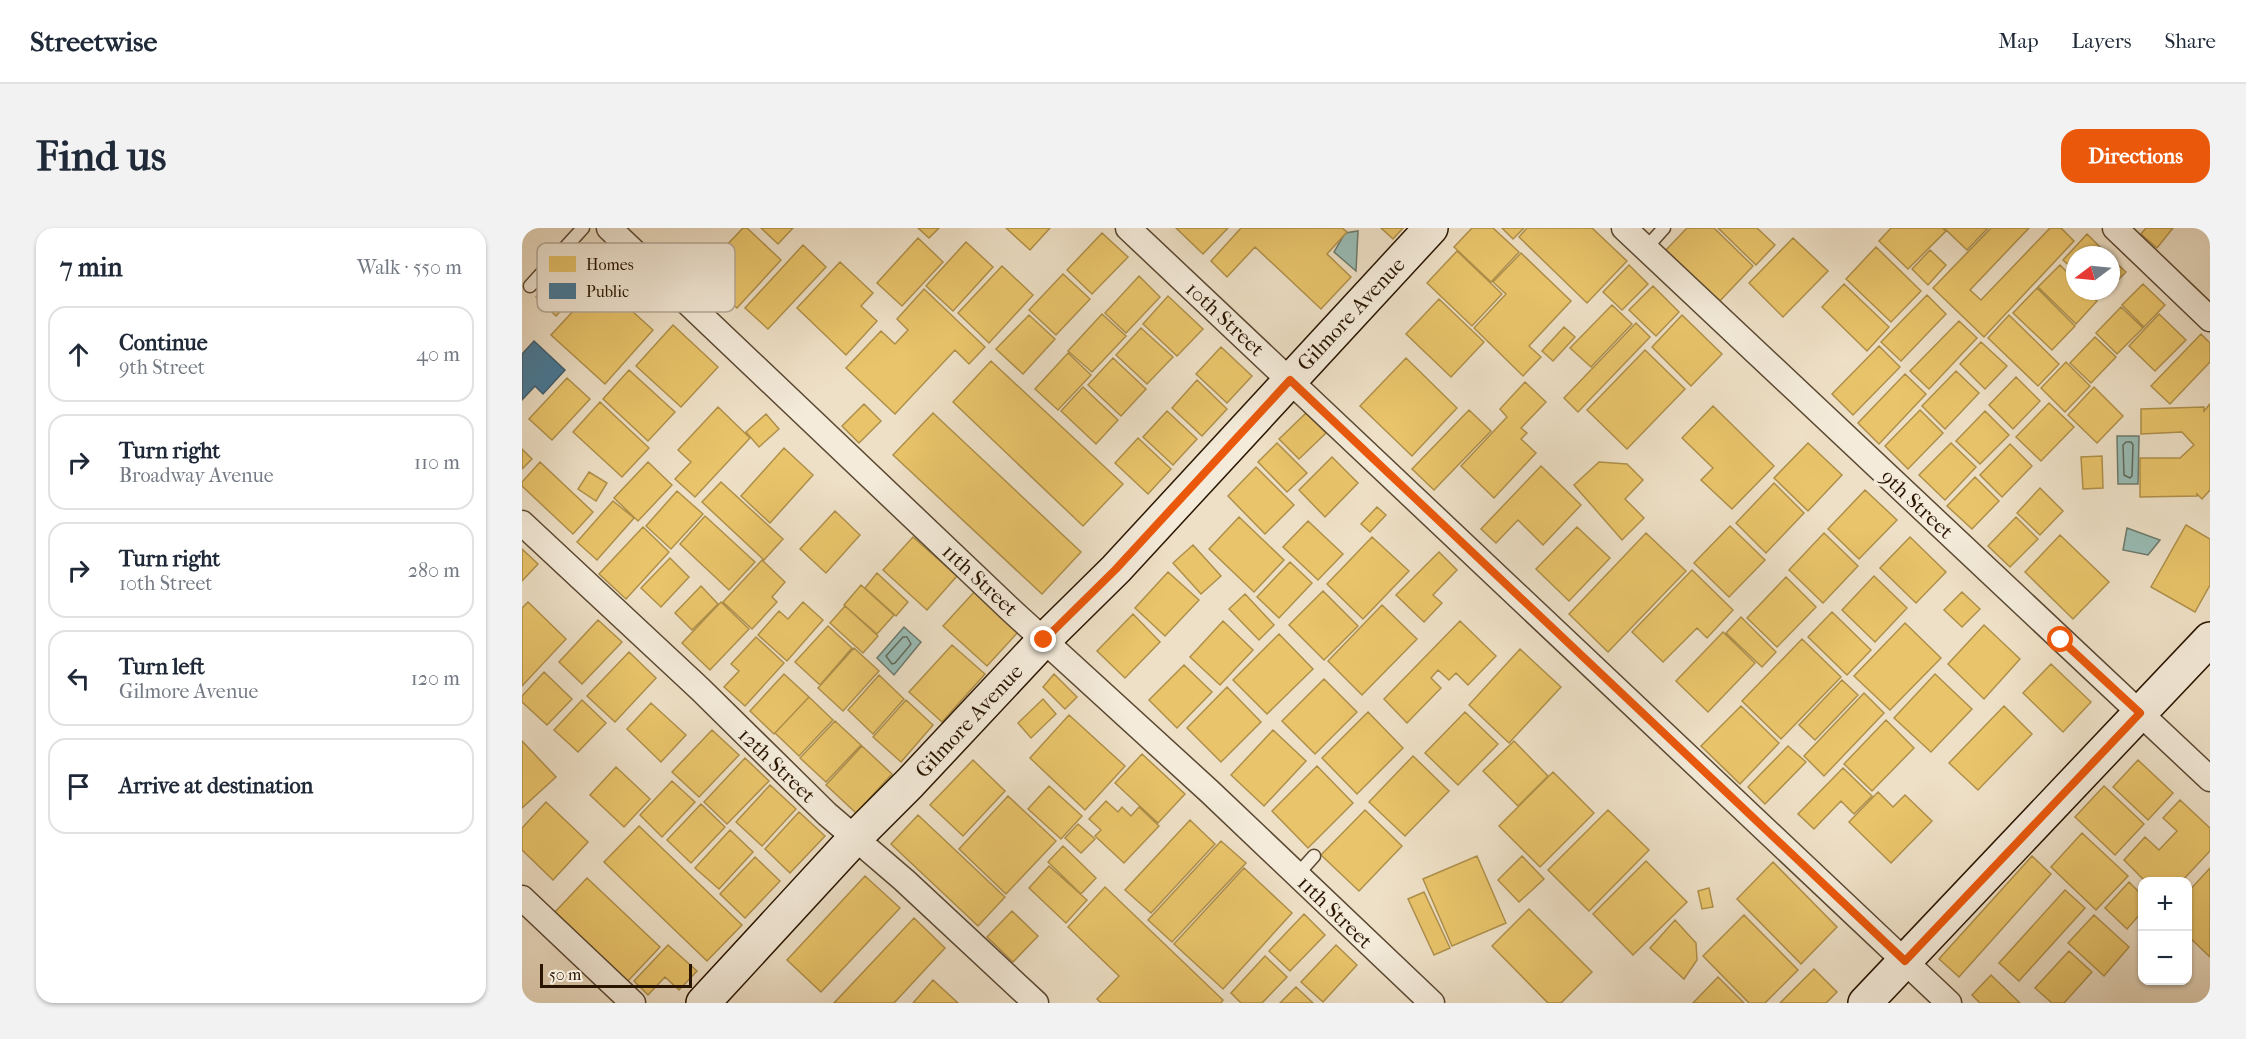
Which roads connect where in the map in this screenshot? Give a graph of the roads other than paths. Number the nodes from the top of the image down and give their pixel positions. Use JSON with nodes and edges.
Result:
{"nodes":[{"id":1,"x":583,"y":228,"type":"edge"},
{"id":2,"x":609,"y":228,"type":"edge"},
{"id":3,"x":1128,"y":228,"type":"edge"},
{"id":4,"x":1431,"y":228,"type":"edge"},
{"id":5,"x":1624,"y":228,"type":"edge"},
{"id":6,"x":1664,"y":228,"type":"edge"},
{"id":7,"x":2115,"y":228,"type":"edge"},
{"id":8,"x":569,"y":243,"type":"edge"},
{"id":9,"x":625,"y":243,"type":"edge"},
{"id":10,"x":1646,"y":248,"type":"junction"},
{"id":11,"x":537,"y":278,"type":"edge"},
{"id":12,"x":530,"y":286,"type":"dead end"},
{"id":13,"x":698,"y":312,"type":"edge"},
{"id":14,"x":2210,"y":319,"type":"edge"},
{"id":15,"x":1290,"y":380,"type":"junction"},
{"id":16,"x":522,"y":523,"type":"edge"},
{"id":17,"x":2210,"y":639,"type":"edge"},
{"id":18,"x":1044,"y":640,"type":"junction"},
{"id":19,"x":2140,"y":713,"type":"junction"},
{"id":20,"x":2210,"y":779,"type":"edge"},
{"id":21,"x":855,"y":838,"type":"junction"},
{"id":22,"x":1314,"y":855,"type":"dead end"},
{"id":23,"x":1297,"y":875,"type":"junction"},
{"id":24,"x":522,"y":898,"type":"edge"},
{"id":25,"x":1905,"y":961,"type":"junction"},
{"id":26,"x":633,"y":1003,"type":"edge"},
{"id":27,"x":703,"y":1003,"type":"edge"},
{"id":28,"x":1036,"y":1003,"type":"edge"},
{"id":29,"x":1432,"y":1003,"type":"edge"},
{"id":30,"x":1865,"y":1003,"type":"edge"},
{"id":31,"x":1949,"y":1003,"type":"edge"}],
"edges":[{"from":1,"to":8,"type":"lane"},
{"from":2,"to":9,"type":"street","name":"11th Street"},
{"from":3,"to":15,"type":"street","name":"10th Street"},
{"from":4,"to":15,"type":"main road","name":"Gilmore Avenue"},
{"from":5,"to":10,"type":"street","name":"9th Street"},
{"from":6,"to":10,"type":"lane"},
{"from":7,"to":14,"type":"street"},
{"from":10,"to":19,"type":"street","name":"9th Street"},
{"from":11,"to":12,"type":"lane"},
{"from":13,"to":18,"type":"street","name":"11th Street"},
{"from":15,"to":18,"type":"main road","name":"Gilmore Avenue"},
{"from":15,"to":25,"type":"street","name":"10th Street"},
{"from":16,"to":21,"type":"street","name":"12th Street"},
{"from":17,"to":19,"type":"main road"},
{"from":18,"to":21,"type":"main road","name":"Gilmore Avenue"},
{"from":18,"to":23,"type":"street","name":"11th Street"},
{"from":19,"to":20,"type":"street","name":"9th Street"},
{"from":19,"to":25,"type":"main road"},
{"from":21,"to":27,"type":"main road","name":"Gilmore Avenue"},
{"from":21,"to":28,"type":"street","name":"12th Street"},
{"from":22,"to":23,"type":"lane"},
{"from":23,"to":29,"type":"street","name":"11th Street"},
{"from":24,"to":26,"type":"street"},
{"from":25,"to":30,"type":"main road"},
{"from":25,"to":31,"type":"street","name":"10th Street"}]}
